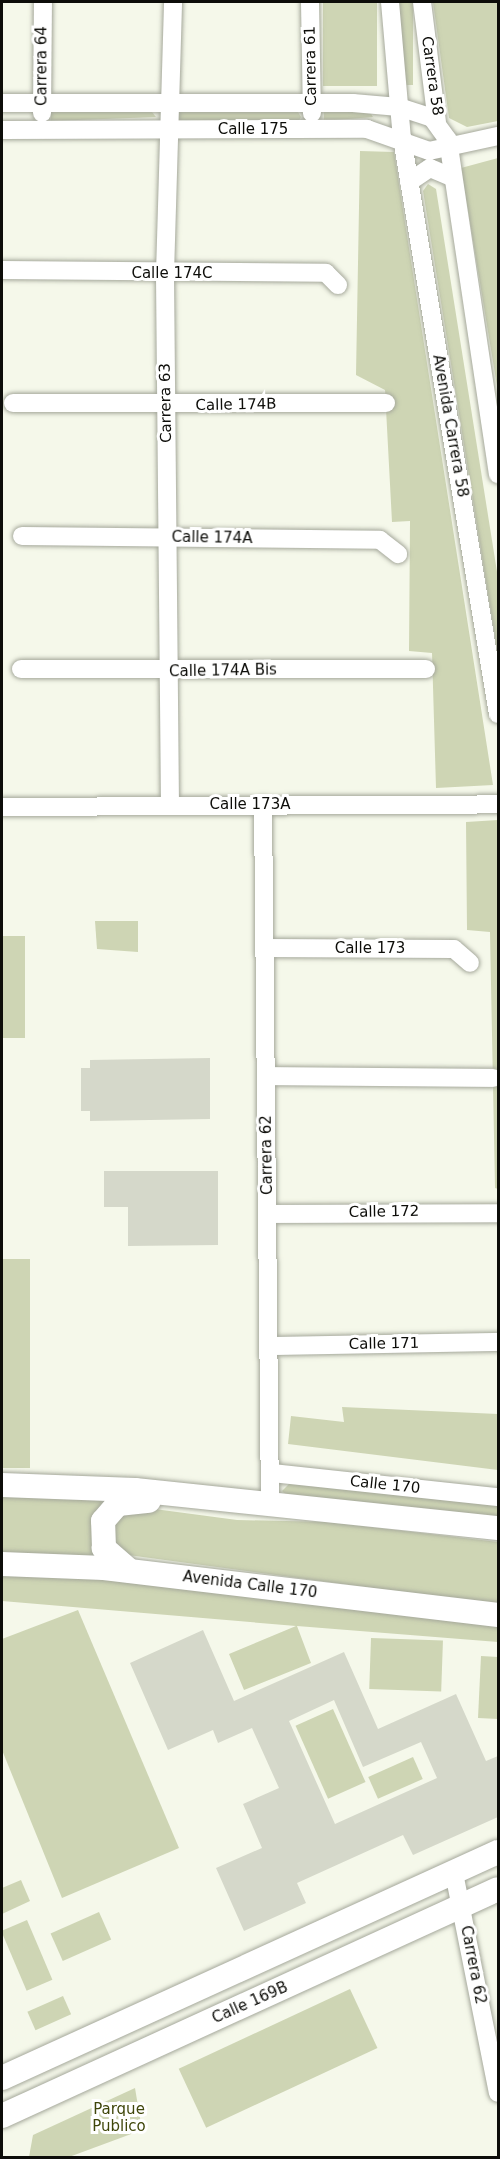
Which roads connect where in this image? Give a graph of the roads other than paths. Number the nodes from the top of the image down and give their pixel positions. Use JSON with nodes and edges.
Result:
{"nodes":[{"id":1,"x":43,"y":2,"type":"edge"},
{"id":2,"x":173,"y":2,"type":"edge"},
{"id":3,"x":310,"y":2,"type":"edge"},
{"id":4,"x":390,"y":2,"type":"edge"},
{"id":5,"x":422,"y":2,"type":"edge"},
{"id":6,"x":2,"y":103,"type":"edge"},
{"id":7,"x":42,"y":103,"type":"junction"},
{"id":8,"x":171,"y":103,"type":"junction"},
{"id":9,"x":312,"y":103,"type":"junction"},
{"id":10,"x":399,"y":107,"type":"junction"},
{"id":11,"x":437,"y":122,"type":"junction"},
{"id":12,"x":2,"y":130,"type":"edge"},
{"id":13,"x":42,"y":130,"type":"junction"},
{"id":14,"x":166,"y":130,"type":"junction"},
{"id":15,"x":312,"y":130,"type":"junction"},
{"id":16,"x":498,"y":136,"type":"edge"},
{"id":17,"x":402,"y":138,"type":"junction"},
{"id":18,"x":449,"y":148,"type":"junction"},
{"id":19,"x":453,"y":178,"type":"junction"},
{"id":20,"x":409,"y":182,"type":"junction"},
{"id":21,"x":2,"y":270,"type":"edge"},
{"id":22,"x":165,"y":274,"type":"junction"},
{"id":23,"x":338,"y":285,"type":"dead end"},
{"id":24,"x":386,"y":403,"type":"dead end"},
{"id":25,"x":14,"y":404,"type":"dead end"},
{"id":26,"x":166,"y":407,"type":"junction"},
{"id":27,"x":498,"y":474,"type":"edge"},
{"id":28,"x":22,"y":536,"type":"dead end"},
{"id":29,"x":169,"y":538,"type":"junction"},
{"id":30,"x":398,"y":554,"type":"dead end"},
{"id":31,"x":21,"y":669,"type":"dead end"},
{"id":32,"x":426,"y":669,"type":"dead end"},
{"id":33,"x":168,"y":672,"type":"junction"},
{"id":34,"x":498,"y":714,"type":"edge"},
{"id":35,"x":498,"y":804,"type":"edge"},
{"id":36,"x":263,"y":805,"type":"junction"},
{"id":37,"x":170,"y":806,"type":"junction"},
{"id":38,"x":2,"y":807,"type":"edge"},
{"id":39,"x":265,"y":948,"type":"junction"},
{"id":40,"x":471,"y":963,"type":"dead end"},
{"id":41,"x":266,"y":1076,"type":"junction"},
{"id":42,"x":493,"y":1078,"type":"dead end"},
{"id":43,"x":498,"y":1213,"type":"edge"},
{"id":44,"x":268,"y":1214,"type":"junction"},
{"id":45,"x":498,"y":1342,"type":"edge"},
{"id":46,"x":270,"y":1346,"type":"junction"},
{"id":47,"x":272,"y":1473,"type":"junction"},
{"id":48,"x":2,"y":1485,"type":"edge"},
{"id":49,"x":498,"y":1497,"type":"edge"},
{"id":50,"x":244,"y":1502,"type":"junction"},
{"id":51,"x":270,"y":1504,"type":"junction"},
{"id":52,"x":498,"y":1528,"type":"edge"},
{"id":53,"x":2,"y":1564,"type":"edge"},
{"id":54,"x":130,"y":1571,"type":"junction"},
{"id":55,"x":498,"y":1615,"type":"edge"},
{"id":56,"x":498,"y":1852,"type":"edge"},
{"id":57,"x":454,"y":1873,"type":"junction"},
{"id":58,"x":498,"y":1889,"type":"edge"},
{"id":59,"x":462,"y":1906,"type":"junction"},
{"id":60,"x":2,"y":2078,"type":"edge"},
{"id":61,"x":498,"y":2093,"type":"edge"},
{"id":62,"x":2,"y":2116,"type":"edge"}],
"edges":[{"from":1,"to":7,"type":"street","name":"Carrera 64"},
{"from":2,"to":8,"type":"street","name":"Carrera 63"},
{"from":3,"to":9,"type":"street","name":"Carrera 61"},
{"from":4,"to":10,"type":"street"},
{"from":5,"to":11,"type":"street","name":"Carrera 58"},
{"from":6,"to":7,"type":"street","name":"Calle 175"},
{"from":7,"to":8,"type":"street","name":"Calle 175"},
{"from":7,"to":13,"type":"street","name":"Carrera 64"},
{"from":8,"to":9,"type":"street","name":"Calle 175"},
{"from":8,"to":14,"type":"street","name":"Carrera 63"},
{"from":9,"to":10,"type":"street","name":"Calle 175"},
{"from":9,"to":15,"type":"street","name":"Carrera 61"},
{"from":10,"to":11,"type":"street","name":"Calle 175"},
{"from":10,"to":17,"type":"street"},
{"from":11,"to":18,"type":"street","name":"Carrera 58"},
{"from":12,"to":13,"type":"street","name":"Calle 175"},
{"from":13,"to":14,"type":"street","name":"Calle 175"},
{"from":14,"to":15,"type":"street","name":"Calle 175"},
{"from":14,"to":22,"type":"street","name":"Carrera 63"},
{"from":15,"to":17,"type":"street","name":"Calle 175"},
{"from":16,"to":18,"type":"street","name":"Calle 175"},
{"from":17,"to":18,"type":"street","name":"Calle 175"},
{"from":17,"to":20,"type":"street","name":"Avenida Carrera 58"},
{"from":18,"to":19,"type":"street"},
{"from":19,"to":20,"type":"street"},
{"from":19,"to":27,"type":"street"},
{"from":20,"to":34,"type":"street","name":"Avenida Carrera 58"},
{"from":21,"to":22,"type":"street","name":"Calle 174C"},
{"from":22,"to":23,"type":"street","name":"Calle 174C"},
{"from":22,"to":26,"type":"street","name":"Carrera 63"},
{"from":24,"to":26,"type":"street","name":"Calle 174B"},
{"from":25,"to":26,"type":"street","name":"Calle 174B"},
{"from":26,"to":29,"type":"street","name":"Carrera 63"},
{"from":28,"to":29,"type":"street","name":"Calle 174A"},
{"from":29,"to":30,"type":"street","name":"Calle 174A"},
{"from":29,"to":33,"type":"street","name":"Carrera 63"},
{"from":31,"to":33,"type":"street","name":"Calle 174A Bis"},
{"from":32,"to":33,"type":"street","name":"Calle 174A Bis"},
{"from":33,"to":37,"type":"street","name":"Carrera 63"},
{"from":35,"to":36,"type":"street","name":"Calle 173A"},
{"from":36,"to":37,"type":"street","name":"Calle 173A"},
{"from":36,"to":39,"type":"street","name":"Carrera 62"},
{"from":37,"to":38,"type":"street","name":"Calle 173A"},
{"from":39,"to":40,"type":"street","name":"Calle 173"},
{"from":39,"to":41,"type":"street","name":"Carrera 62"},
{"from":41,"to":42,"type":"street"},
{"from":41,"to":44,"type":"street","name":"Carrera 62"},
{"from":43,"to":44,"type":"street","name":"Calle 172"},
{"from":44,"to":46,"type":"street","name":"Carrera 62"},
{"from":45,"to":46,"type":"street","name":"Calle 171"},
{"from":46,"to":47,"type":"street","name":"Carrera 62"},
{"from":47,"to":49,"type":"street","name":"Calle 170"},
{"from":47,"to":51,"type":"street","name":"Carrera 62"},
{"from":48,"to":50,"type":"main road"},
{"from":50,"to":51,"type":"main road"},
{"from":50,"to":54,"type":"main road"},
{"from":51,"to":52,"type":"main road"},
{"from":53,"to":54,"type":"main road","name":"Avenida Calle 170"},
{"from":54,"to":55,"type":"main road","name":"Avenida Calle 170"},
{"from":56,"to":57,"type":"main road"},
{"from":57,"to":59,"type":"street","name":"Carrera 62"},
{"from":57,"to":60,"type":"main road"},
{"from":58,"to":59,"type":"main road","name":"Calle 169B"},
{"from":59,"to":61,"type":"street","name":"Carrera 62"},
{"from":59,"to":62,"type":"main road","name":"Calle 169B"}]}
